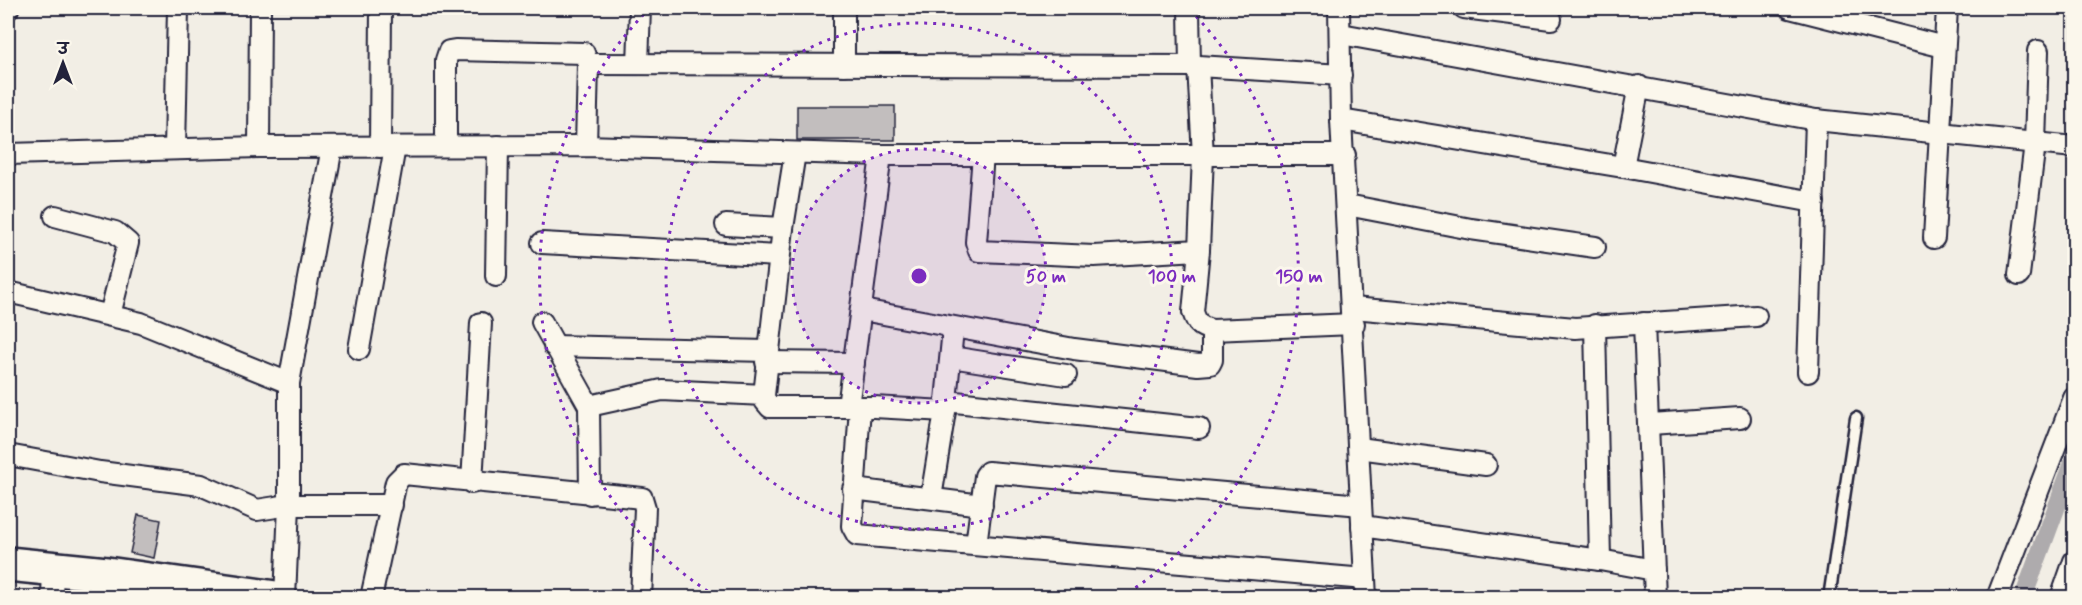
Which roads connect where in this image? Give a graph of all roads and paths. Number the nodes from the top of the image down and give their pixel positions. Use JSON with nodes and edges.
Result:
{"nodes":[{"id":1,"x":178,"y":8,"type":"edge"},
{"id":2,"x":260,"y":8,"type":"edge"},
{"id":3,"x":381,"y":8,"type":"edge"},
{"id":4,"x":640,"y":8,"type":"edge"},
{"id":5,"x":844,"y":8,"type":"edge"},
{"id":6,"x":1189,"y":8,"type":"edge"},
{"id":7,"x":1339,"y":8,"type":"edge"},
{"id":8,"x":1464,"y":8,"type":"edge"},
{"id":9,"x":1790,"y":8,"type":"edge"},
{"id":10,"x":1947,"y":8,"type":"edge"},
{"id":11,"x":1823,"y":13,"type":"edge"},
{"id":12,"x":1551,"y":19,"type":"dead end"},
{"id":13,"x":1341,"y":34,"type":"junction"},
{"id":14,"x":1944,"y":46,"type":"junction"},
{"id":15,"x":2038,"y":51,"type":"dead end"},
{"id":16,"x":588,"y":64,"type":"junction"},
{"id":17,"x":638,"y":64,"type":"junction"},
{"id":18,"x":844,"y":65,"type":"junction"},
{"id":19,"x":1194,"y":66,"type":"junction"},
{"id":20,"x":1341,"y":75,"type":"junction"},
{"id":21,"x":1639,"y":86,"type":"junction"},
{"id":22,"x":1341,"y":120,"type":"junction"},
{"id":23,"x":1816,"y":120,"type":"junction"},
{"id":24,"x":1940,"y":132,"type":"junction"},
{"id":25,"x":2035,"y":143,"type":"junction"},
{"id":26,"x":446,"y":146,"type":"junction"},
{"id":27,"x":498,"y":146,"type":"junction"},
{"id":28,"x":586,"y":146,"type":"junction"},
{"id":29,"x":259,"y":147,"type":"junction"},
{"id":30,"x":332,"y":147,"type":"junction"},
{"id":31,"x":387,"y":147,"type":"junction"},
{"id":32,"x":2074,"y":147,"type":"edge"},
{"id":33,"x":175,"y":149,"type":"junction"},
{"id":34,"x":795,"y":153,"type":"junction"},
{"id":35,"x":8,"y":154,"type":"edge"},
{"id":36,"x":881,"y":155,"type":"junction"},
{"id":37,"x":983,"y":155,"type":"junction"},
{"id":38,"x":1345,"y":155,"type":"junction"},
{"id":39,"x":1203,"y":156,"type":"junction"},
{"id":40,"x":1623,"y":167,"type":"junction"},
{"id":41,"x":1814,"y":202,"type":"junction"},
{"id":42,"x":1347,"y":205,"type":"junction"},
{"id":43,"x":55,"y":216,"type":"dead end"},
{"id":44,"x":726,"y":225,"type":"dead end"},
{"id":45,"x":783,"y":228,"type":"junction"},
{"id":46,"x":1934,"y":238,"type":"dead end"},
{"id":47,"x":542,"y":243,"type":"dead end"},
{"id":48,"x":1595,"y":247,"type":"dead end"},
{"id":49,"x":1199,"y":250,"type":"junction"},
{"id":50,"x":780,"y":256,"type":"junction"},
{"id":51,"x":2019,"y":275,"type":"dead end"},
{"id":52,"x":496,"y":276,"type":"dead end"},
{"id":53,"x":8,"y":292,"type":"edge"},
{"id":54,"x":862,"y":310,"type":"junction"},
{"id":55,"x":110,"y":315,"type":"junction"},
{"id":56,"x":1353,"y":316,"type":"junction"},
{"id":57,"x":1756,"y":316,"type":"dead end"},
{"id":58,"x":542,"y":322,"type":"dead end"},
{"id":59,"x":481,"y":323,"type":"dead end"},
{"id":60,"x":1644,"y":323,"type":"junction"},
{"id":61,"x":1595,"y":325,"type":"junction"},
{"id":62,"x":953,"y":329,"type":"junction"},
{"id":63,"x":1212,"y":330,"type":"junction"},
{"id":64,"x":554,"y":346,"type":"junction"},
{"id":65,"x":359,"y":349,"type":"dead end"},
{"id":66,"x":767,"y":357,"type":"junction"},
{"id":67,"x":951,"y":357,"type":"junction"},
{"id":68,"x":854,"y":363,"type":"junction"},
{"id":69,"x":1808,"y":372,"type":"dead end"},
{"id":70,"x":1066,"y":375,"type":"dead end"},
{"id":71,"x":289,"y":383,"type":"junction"},
{"id":72,"x":764,"y":395,"type":"junction"},
{"id":73,"x":2074,"y":398,"type":"edge"},
{"id":74,"x":589,"y":406,"type":"junction"},
{"id":75,"x":946,"y":406,"type":"junction"},
{"id":76,"x":854,"y":407,"type":"junction"},
{"id":77,"x":1740,"y":418,"type":"dead end"},
{"id":78,"x":1856,"y":418,"type":"dead end"},
{"id":79,"x":1650,"y":424,"type":"junction"},
{"id":80,"x":1199,"y":428,"type":"dead end"},
{"id":81,"x":1359,"y":448,"type":"junction"},
{"id":82,"x":8,"y":455,"type":"edge"},
{"id":83,"x":1486,"y":465,"type":"dead end"},
{"id":84,"x":472,"y":483,"type":"junction"},
{"id":85,"x":853,"y":489,"type":"junction"},
{"id":86,"x":590,"y":494,"type":"junction"},
{"id":87,"x":931,"y":498,"type":"junction"},
{"id":88,"x":289,"y":505,"type":"junction"},
{"id":89,"x":982,"y":505,"type":"junction"},
{"id":90,"x":392,"y":506,"type":"junction"},
{"id":91,"x":1361,"y":506,"type":"junction"},
{"id":92,"x":1362,"y":526,"type":"junction"},
{"id":93,"x":976,"y":545,"type":"junction"},
{"id":94,"x":1600,"y":560,"type":"junction"},
{"id":95,"x":2074,"y":561,"type":"edge"},
{"id":96,"x":8,"y":564,"type":"edge"},
{"id":97,"x":1654,"y":570,"type":"junction"},
{"id":98,"x":52,"y":583,"type":"edge"},
{"id":99,"x":1365,"y":588,"type":"edge"},
{"id":100,"x":276,"y":597,"type":"edge"},
{"id":101,"x":285,"y":597,"type":"edge"},
{"id":102,"x":371,"y":597,"type":"edge"},
{"id":103,"x":641,"y":597,"type":"edge"},
{"id":104,"x":1655,"y":597,"type":"edge"},
{"id":105,"x":1829,"y":597,"type":"edge"},
{"id":106,"x":1997,"y":597,"type":"edge"},
{"id":107,"x":2061,"y":597,"type":"edge"}],
"edges":[{"from":1,"to":33,"type":"street"},
{"from":2,"to":29,"type":"street"},
{"from":3,"to":31,"type":"street"},
{"from":4,"to":17,"type":"street"},
{"from":5,"to":18,"type":"street"},
{"from":6,"to":19,"type":"street"},
{"from":7,"to":13,"type":"street"},
{"from":8,"to":12,"type":"street"},
{"from":9,"to":11,"type":"street"},
{"from":10,"to":14,"type":"street"},
{"from":11,"to":14,"type":"street"},
{"from":13,"to":20,"type":"street"},
{"from":13,"to":21,"type":"street"},
{"from":14,"to":24,"type":"street"},
{"from":15,"to":25,"type":"street"},
{"from":16,"to":17,"type":"street"},
{"from":16,"to":26,"type":"street"},
{"from":16,"to":28,"type":"street"},
{"from":17,"to":18,"type":"street"},
{"from":18,"to":19,"type":"street"},
{"from":19,"to":20,"type":"street"},
{"from":19,"to":39,"type":"street"},
{"from":20,"to":22,"type":"street"},
{"from":21,"to":23,"type":"street"},
{"from":21,"to":40,"type":"street"},
{"from":22,"to":38,"type":"street"},
{"from":22,"to":40,"type":"street"},
{"from":23,"to":24,"type":"street"},
{"from":23,"to":41,"type":"street"},
{"from":24,"to":25,"type":"street"},
{"from":24,"to":46,"type":"street"},
{"from":25,"to":32,"type":"street"},
{"from":25,"to":51,"type":"street"},
{"from":26,"to":27,"type":"street"},
{"from":26,"to":31,"type":"street"},
{"from":27,"to":28,"type":"street"},
{"from":27,"to":52,"type":"street"},
{"from":28,"to":34,"type":"street"},
{"from":29,"to":30,"type":"street"},
{"from":29,"to":33,"type":"street"},
{"from":30,"to":31,"type":"street"},
{"from":30,"to":71,"type":"street"},
{"from":31,"to":65,"type":"street"},
{"from":33,"to":35,"type":"street"},
{"from":34,"to":36,"type":"street"},
{"from":34,"to":45,"type":"street"},
{"from":36,"to":37,"type":"street"},
{"from":36,"to":54,"type":"street"},
{"from":37,"to":39,"type":"street"},
{"from":37,"to":49,"type":"street"},
{"from":38,"to":39,"type":"street"},
{"from":38,"to":42,"type":"street"},
{"from":39,"to":49,"type":"street"},
{"from":40,"to":41,"type":"street"},
{"from":41,"to":69,"type":"street"},
{"from":42,"to":48,"type":"street"},
{"from":42,"to":56,"type":"street"},
{"from":43,"to":55,"type":"street"},
{"from":44,"to":45,"type":"street"},
{"from":45,"to":50,"type":"street"},
{"from":47,"to":50,"type":"street"},
{"from":49,"to":63,"type":"street"},
{"from":50,"to":66,"type":"street"},
{"from":53,"to":55,"type":"street"},
{"from":54,"to":62,"type":"street"},
{"from":54,"to":68,"type":"street"},
{"from":55,"to":71,"type":"street"},
{"from":56,"to":61,"type":"street"},
{"from":56,"to":63,"type":"street"},
{"from":56,"to":81,"type":"street"},
{"from":57,"to":60,"type":"street"},
{"from":58,"to":64,"type":"street"},
{"from":59,"to":84,"type":"street"},
{"from":60,"to":61,"type":"street"},
{"from":60,"to":79,"type":"street"},
{"from":61,"to":94,"type":"street"},
{"from":62,"to":63,"type":"street"},
{"from":62,"to":67,"type":"street"},
{"from":64,"to":66,"type":"street"},
{"from":64,"to":74,"type":"street"},
{"from":66,"to":68,"type":"street"},
{"from":66,"to":72,"type":"street"},
{"from":67,"to":70,"type":"street"},
{"from":67,"to":75,"type":"street"},
{"from":68,"to":76,"type":"street"},
{"from":71,"to":88,"type":"street"},
{"from":72,"to":74,"type":"street"},
{"from":72,"to":76,"type":"street"},
{"from":73,"to":106,"type":"street"},
{"from":74,"to":86,"type":"street"},
{"from":75,"to":76,"type":"street"},
{"from":75,"to":80,"type":"street"},
{"from":75,"to":87,"type":"street"},
{"from":76,"to":85,"type":"street"},
{"from":77,"to":79,"type":"street"},
{"from":78,"to":105,"type":"lane"},
{"from":79,"to":97,"type":"street"},
{"from":81,"to":83,"type":"street"},
{"from":81,"to":91,"type":"street"},
{"from":82,"to":88,"type":"street"},
{"from":84,"to":86,"type":"street"},
{"from":84,"to":90,"type":"street"},
{"from":85,"to":87,"type":"street"},
{"from":85,"to":93,"type":"street"},
{"from":86,"to":103,"type":"street"},
{"from":87,"to":89,"type":"street"},
{"from":88,"to":90,"type":"street"},
{"from":88,"to":101,"type":"street"},
{"from":89,"to":91,"type":"street"},
{"from":89,"to":93,"type":"street"},
{"from":90,"to":102,"type":"street"},
{"from":91,"to":92,"type":"street"},
{"from":92,"to":94,"type":"street"},
{"from":92,"to":99,"type":"street"},
{"from":93,"to":99,"type":"street"},
{"from":94,"to":97,"type":"street"},
{"from":95,"to":107,"type":"street"},
{"from":96,"to":98,"type":"highway"},
{"from":97,"to":104,"type":"street"},
{"from":98,"to":100,"type":"highway"}]}
